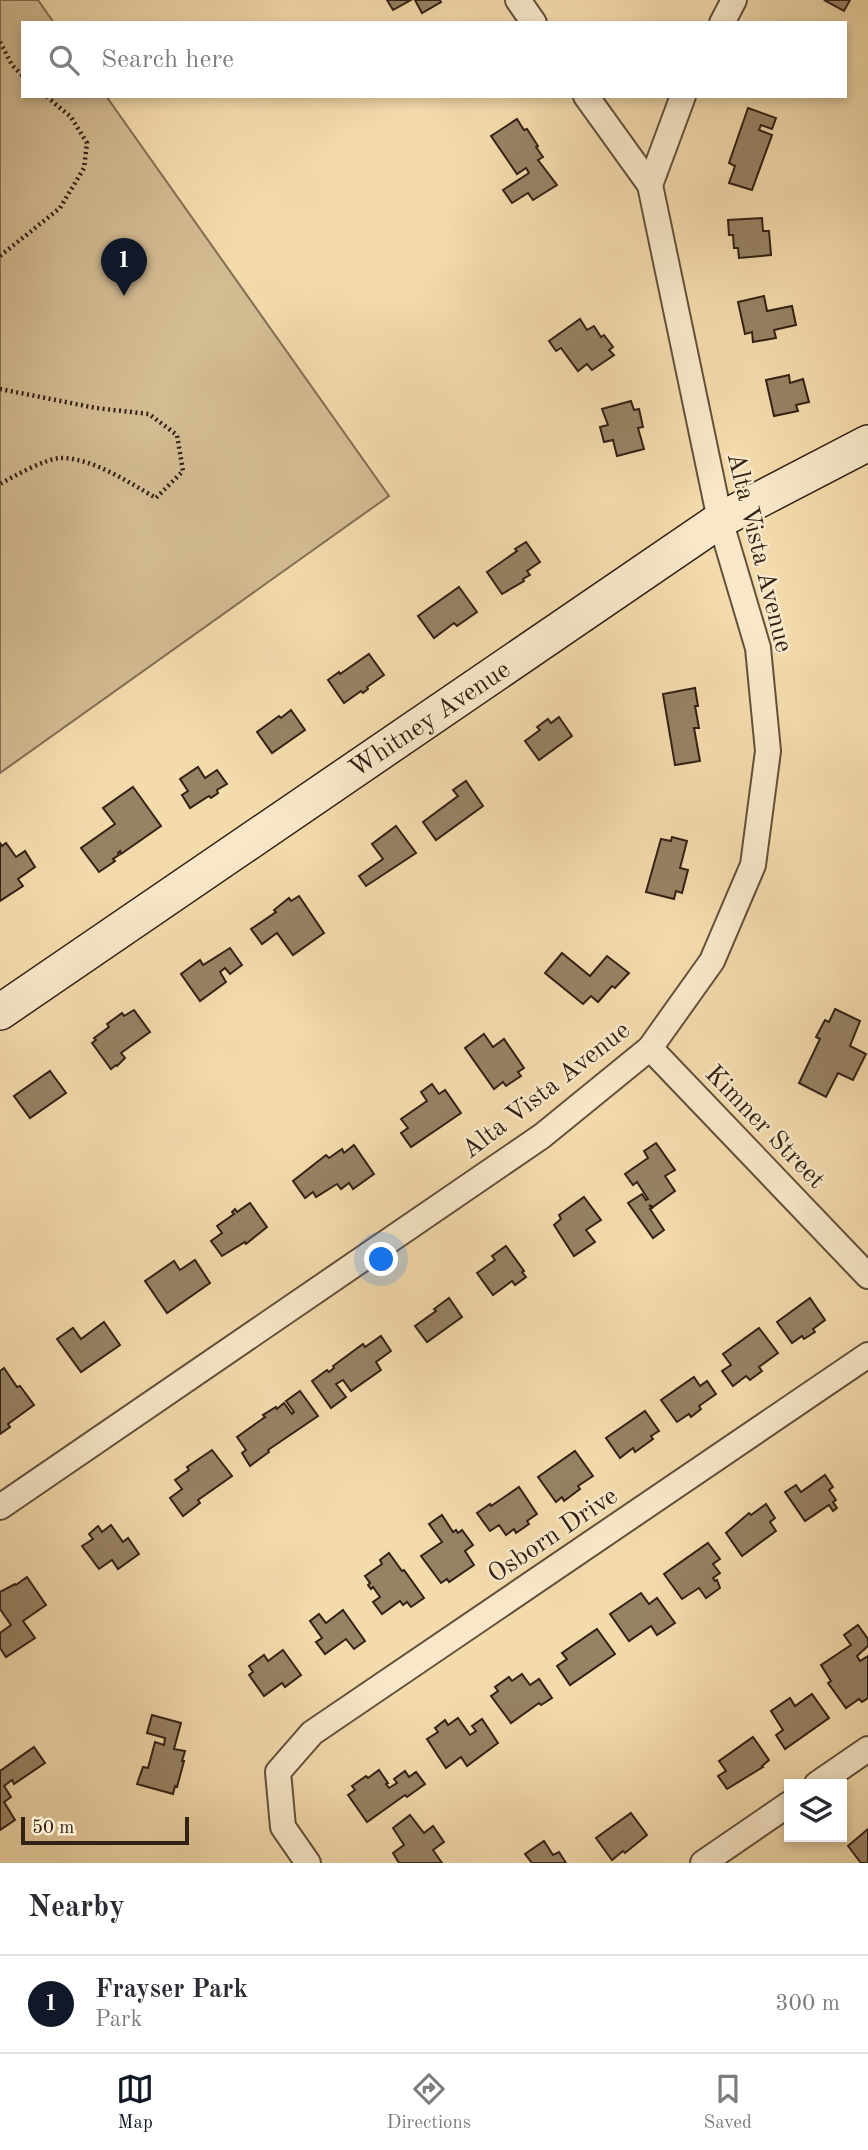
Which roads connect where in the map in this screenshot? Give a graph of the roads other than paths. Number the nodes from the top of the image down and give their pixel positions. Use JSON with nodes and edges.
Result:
{"nodes":[{"id":1,"x":518,"y":0,"type":"edge"},
{"id":2,"x":734,"y":0,"type":"edge"},
{"id":3,"x":533,"y":21,"type":"edge"},
{"id":4,"x":723,"y":21,"type":"edge"},
{"id":5,"x":587,"y":98,"type":"edge"},
{"id":6,"x":681,"y":98,"type":"edge"},
{"id":7,"x":650,"y":185,"type":"junction"},
{"id":8,"x":868,"y":443,"type":"edge"},
{"id":9,"x":720,"y":520,"type":"junction"},
{"id":10,"x":0,"y":1012,"type":"edge"},
{"id":11,"x":650,"y":1048,"type":"junction"},
{"id":12,"x":868,"y":1276,"type":"edge"},
{"id":13,"x":868,"y":1355,"type":"edge"},
{"id":14,"x":0,"y":1507,"type":"edge"},
{"id":15,"x":868,"y":1749,"type":"edge"},
{"id":16,"x":824,"y":1779,"type":"edge"},
{"id":17,"x":784,"y":1807,"type":"edge"},
{"id":18,"x":308,"y":1863,"type":"edge"},
{"id":19,"x":703,"y":1863,"type":"edge"}],
"edges":[{"from":1,"to":3,"type":"street"},
{"from":2,"to":4,"type":"street"},
{"from":5,"to":7,"type":"street"},
{"from":6,"to":7,"type":"street"},
{"from":7,"to":9,"type":"street","name":"Alta Vista Avenue"},
{"from":8,"to":9,"type":"main road","name":"Whitney Avenue"},
{"from":9,"to":10,"type":"main road","name":"Whitney Avenue"},
{"from":9,"to":11,"type":"street","name":"Alta Vista Avenue"},
{"from":11,"to":12,"type":"street","name":"Kimner Street"},
{"from":11,"to":14,"type":"street","name":"Alta Vista Avenue"},
{"from":13,"to":18,"type":"street","name":"Osborn Drive"},
{"from":15,"to":16,"type":"street"},
{"from":17,"to":19,"type":"street"}]}
